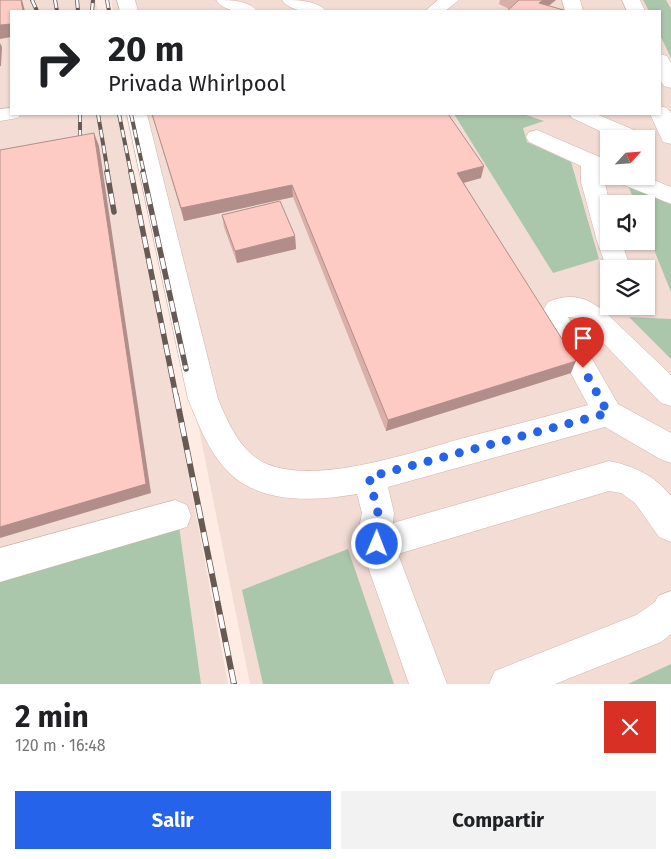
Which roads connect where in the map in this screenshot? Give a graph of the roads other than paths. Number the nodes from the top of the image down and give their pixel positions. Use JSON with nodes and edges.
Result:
{"nodes":[{"id":1,"x":224,"y":0,"type":"edge"},
{"id":2,"x":291,"y":0,"type":"edge"},
{"id":3,"x":450,"y":0,"type":"edge"},
{"id":4,"x":246,"y":10,"type":"edge"},
{"id":5,"x":315,"y":10,"type":"edge"},
{"id":6,"x":435,"y":10,"type":"edge"},
{"id":7,"x":661,"y":114,"type":"edge"},
{"id":8,"x":137,"y":115,"type":"edge"},
{"id":9,"x":588,"y":115,"type":"edge"},
{"id":10,"x":618,"y":130,"type":"edge"},
{"id":11,"x":537,"y":137,"type":"dead end"},
{"id":12,"x":671,"y":137,"type":"edge"},
{"id":13,"x":655,"y":147,"type":"edge"},
{"id":14,"x":671,"y":154,"type":"edge"},
{"id":15,"x":600,"y":167,"type":"edge"},
{"id":16,"x":644,"y":185,"type":"edge"},
{"id":17,"x":671,"y":196,"type":"edge"},
{"id":18,"x":600,"y":209,"type":"edge"},
{"id":19,"x":671,"y":394,"type":"edge"},
{"id":20,"x":608,"y":413,"type":"junction"},
{"id":21,"x":671,"y":449,"type":"edge"},
{"id":22,"x":369,"y":477,"type":"junction"},
{"id":23,"x":175,"y":516,"type":"dead end"},
{"id":24,"x":671,"y":526,"type":"edge"},
{"id":25,"x":377,"y":544,"type":"junction"},
{"id":26,"x":0,"y":565,"type":"edge"},
{"id":27,"x":671,"y":609,"type":"edge"},
{"id":28,"x":428,"y":684,"type":"edge"},
{"id":29,"x":508,"y":684,"type":"edge"}],
"edges":[{"from":1,"to":4,"type":"street"},
{"from":2,"to":5,"type":"street"},
{"from":3,"to":6,"type":"street"},
{"from":7,"to":12,"type":"street"},
{"from":8,"to":22,"type":"street"},
{"from":9,"to":10,"type":"street"},
{"from":11,"to":15,"type":"street"},
{"from":13,"to":14,"type":"street"},
{"from":15,"to":18,"type":"street"},
{"from":16,"to":17,"type":"street"},
{"from":19,"to":20,"type":"street"},
{"from":20,"to":21,"type":"street"},
{"from":20,"to":22,"type":"street"},
{"from":22,"to":25,"type":"street"},
{"from":23,"to":26,"type":"street"},
{"from":24,"to":25,"type":"street"},
{"from":25,"to":28,"type":"street"},
{"from":27,"to":29,"type":"street"}]}
